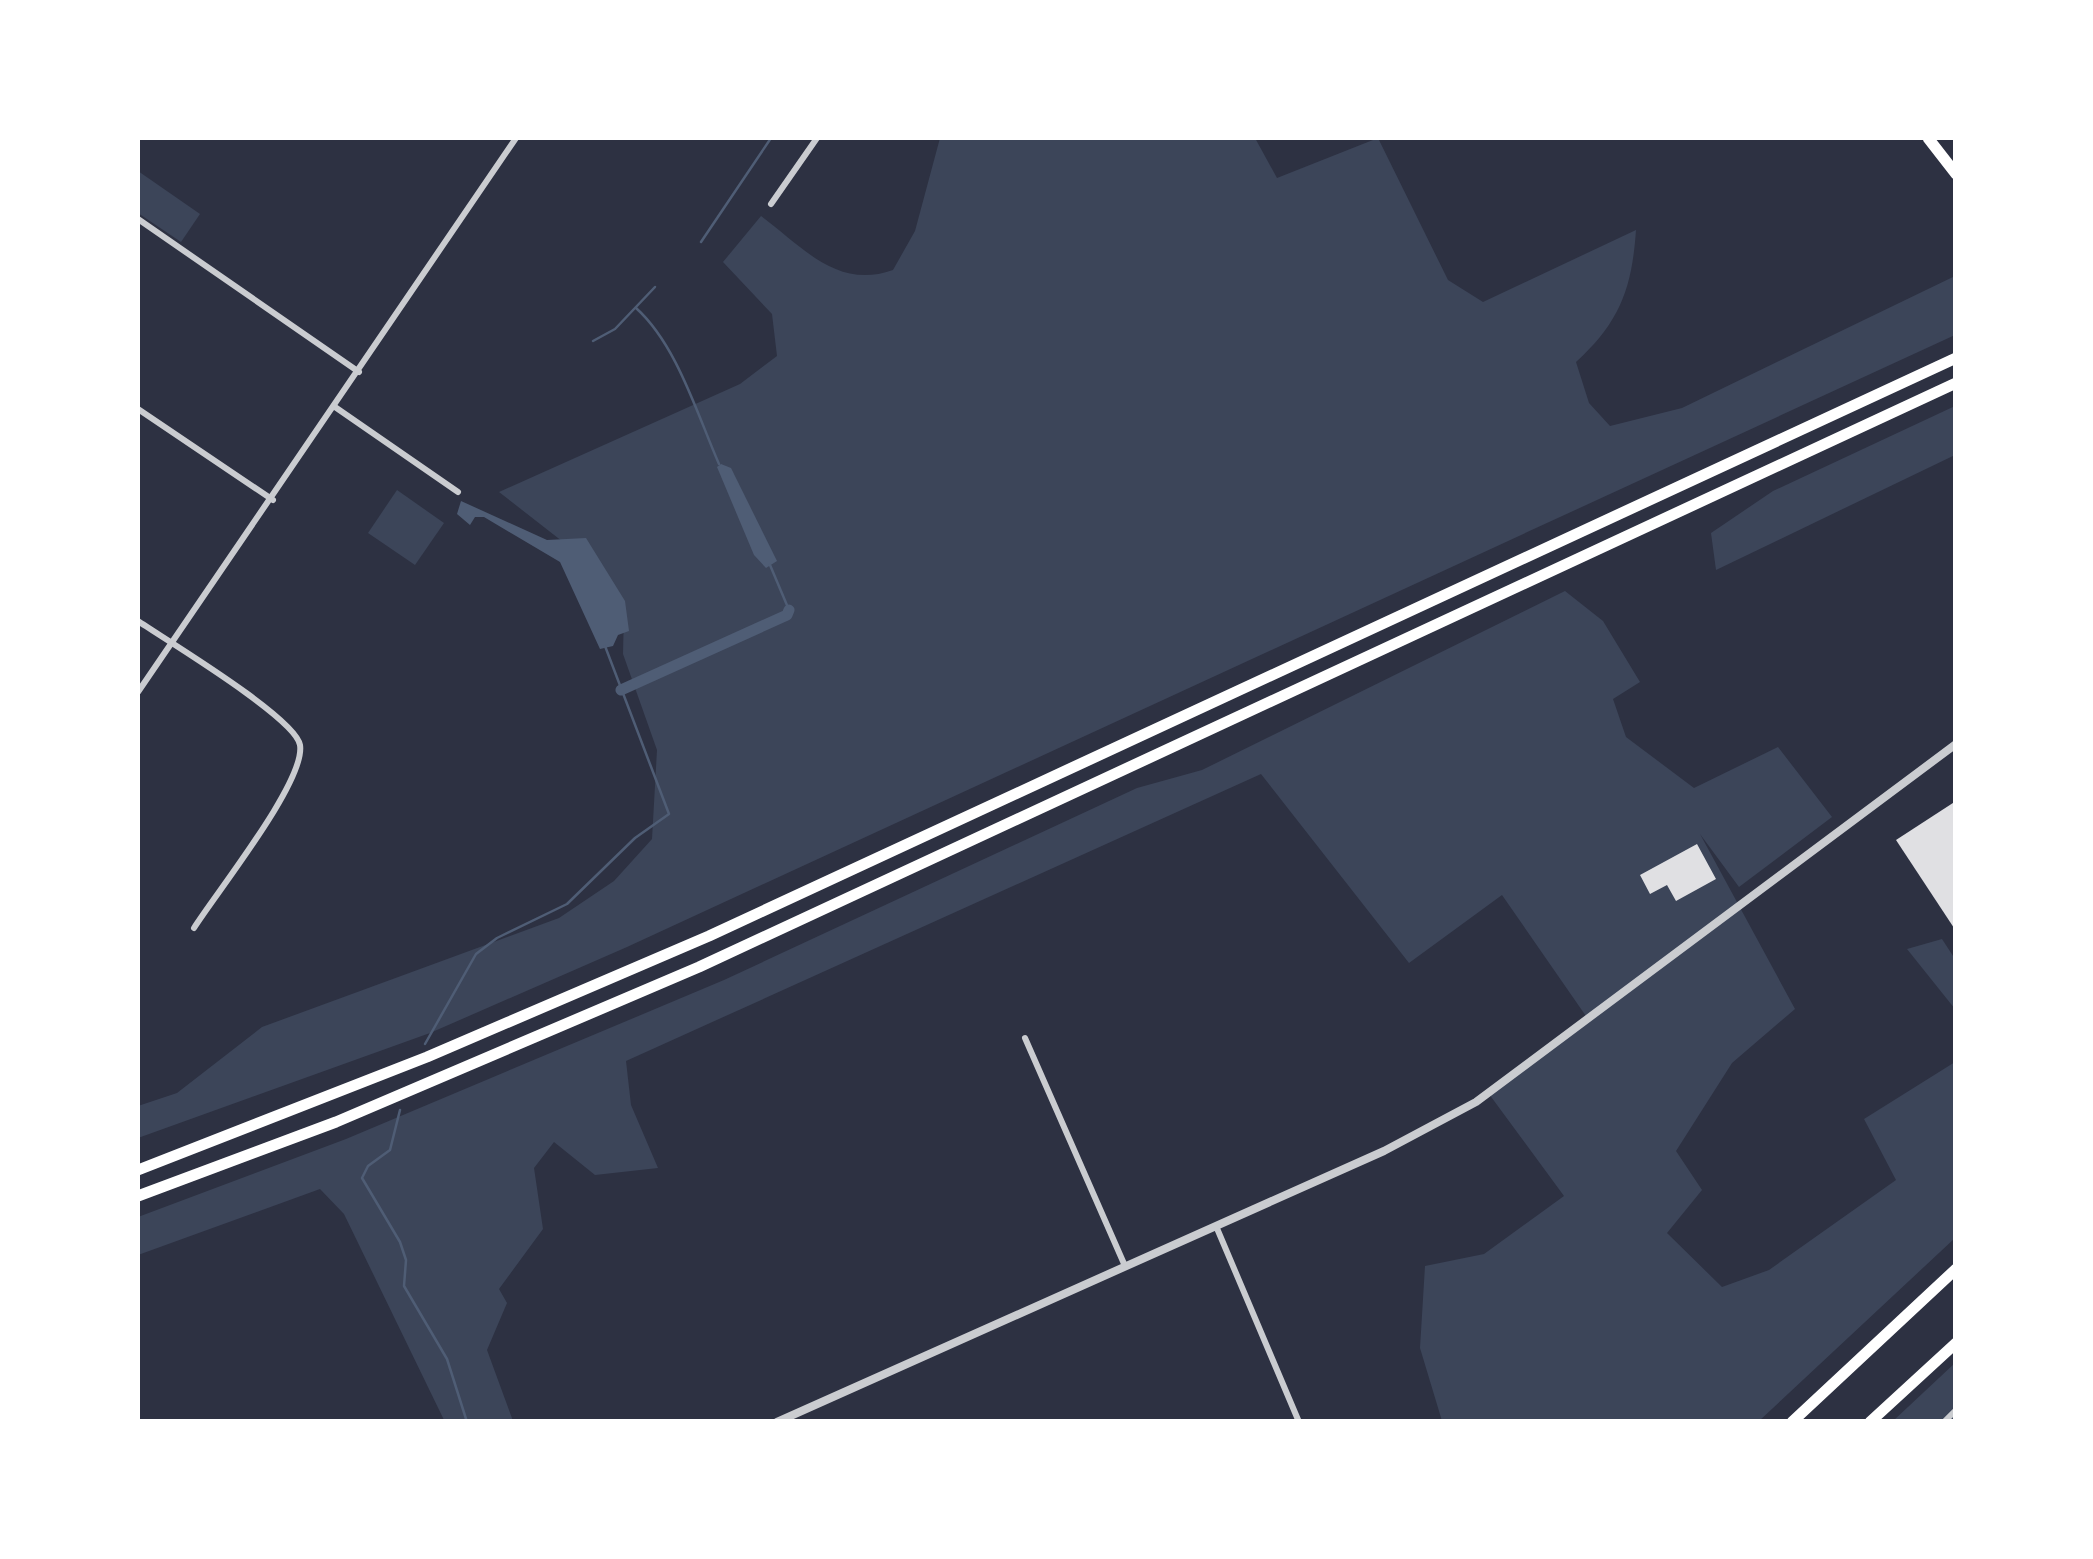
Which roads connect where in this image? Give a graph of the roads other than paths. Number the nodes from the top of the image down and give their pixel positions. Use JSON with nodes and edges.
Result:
{"nodes":[{"id":1,"x":516,"y":138,"type":"edge"},
{"id":2,"x":817,"y":138,"type":"edge"},
{"id":3,"x":1928,"y":138,"type":"edge"},
{"id":4,"x":1956,"y":174,"type":"edge"},
{"id":5,"x":771,"y":204,"type":"dead end"},
{"id":6,"x":138,"y":220,"type":"edge"},
{"id":7,"x":1956,"y":358,"type":"edge"},
{"id":8,"x":359,"y":372,"type":"junction"},
{"id":9,"x":1956,"y":383,"type":"edge"},
{"id":10,"x":335,"y":407,"type":"junction"},
{"id":11,"x":138,"y":410,"type":"edge"},
{"id":12,"x":458,"y":492,"type":"dead end"},
{"id":13,"x":273,"y":500,"type":"junction"},
{"id":14,"x":138,"y":621,"type":"edge"},
{"id":15,"x":172,"y":644,"type":"junction"},
{"id":16,"x":138,"y":692,"type":"edge"},
{"id":17,"x":1956,"y":744,"type":"edge"},
{"id":18,"x":194,"y":928,"type":"dead end"},
{"id":19,"x":1025,"y":1038,"type":"dead end"},
{"id":20,"x":138,"y":1170,"type":"edge"},
{"id":21,"x":138,"y":1196,"type":"edge"},
{"id":22,"x":1216,"y":1226,"type":"junction"},
{"id":23,"x":1956,"y":1265,"type":"edge"},
{"id":24,"x":1126,"y":1266,"type":"junction"},
{"id":25,"x":1956,"y":1343,"type":"edge"},
{"id":26,"x":1956,"y":1410,"type":"edge"},
{"id":27,"x":777,"y":1422,"type":"edge"},
{"id":28,"x":1299,"y":1422,"type":"edge"},
{"id":29,"x":1792,"y":1422,"type":"edge"},
{"id":30,"x":1870,"y":1422,"type":"edge"},
{"id":31,"x":1944,"y":1422,"type":"edge"}],
"edges":[{"from":1,"to":8,"type":"street"},
{"from":2,"to":5,"type":"street"},
{"from":3,"to":4,"type":"highway"},
{"from":6,"to":8,"type":"street"},
{"from":7,"to":20,"type":"highway"},
{"from":8,"to":10,"type":"street"},
{"from":9,"to":21,"type":"highway"},
{"from":10,"to":12,"type":"street"},
{"from":10,"to":13,"type":"street"},
{"from":11,"to":13,"type":"street"},
{"from":13,"to":15,"type":"street"},
{"from":14,"to":15,"type":"street"},
{"from":15,"to":16,"type":"street"},
{"from":15,"to":18,"type":"street"},
{"from":17,"to":22,"type":"street"},
{"from":19,"to":24,"type":"street"},
{"from":22,"to":24,"type":"street"},
{"from":22,"to":28,"type":"street"},
{"from":23,"to":29,"type":"highway"},
{"from":24,"to":27,"type":"street"},
{"from":25,"to":30,"type":"highway"},
{"from":26,"to":31,"type":"street"}]}
